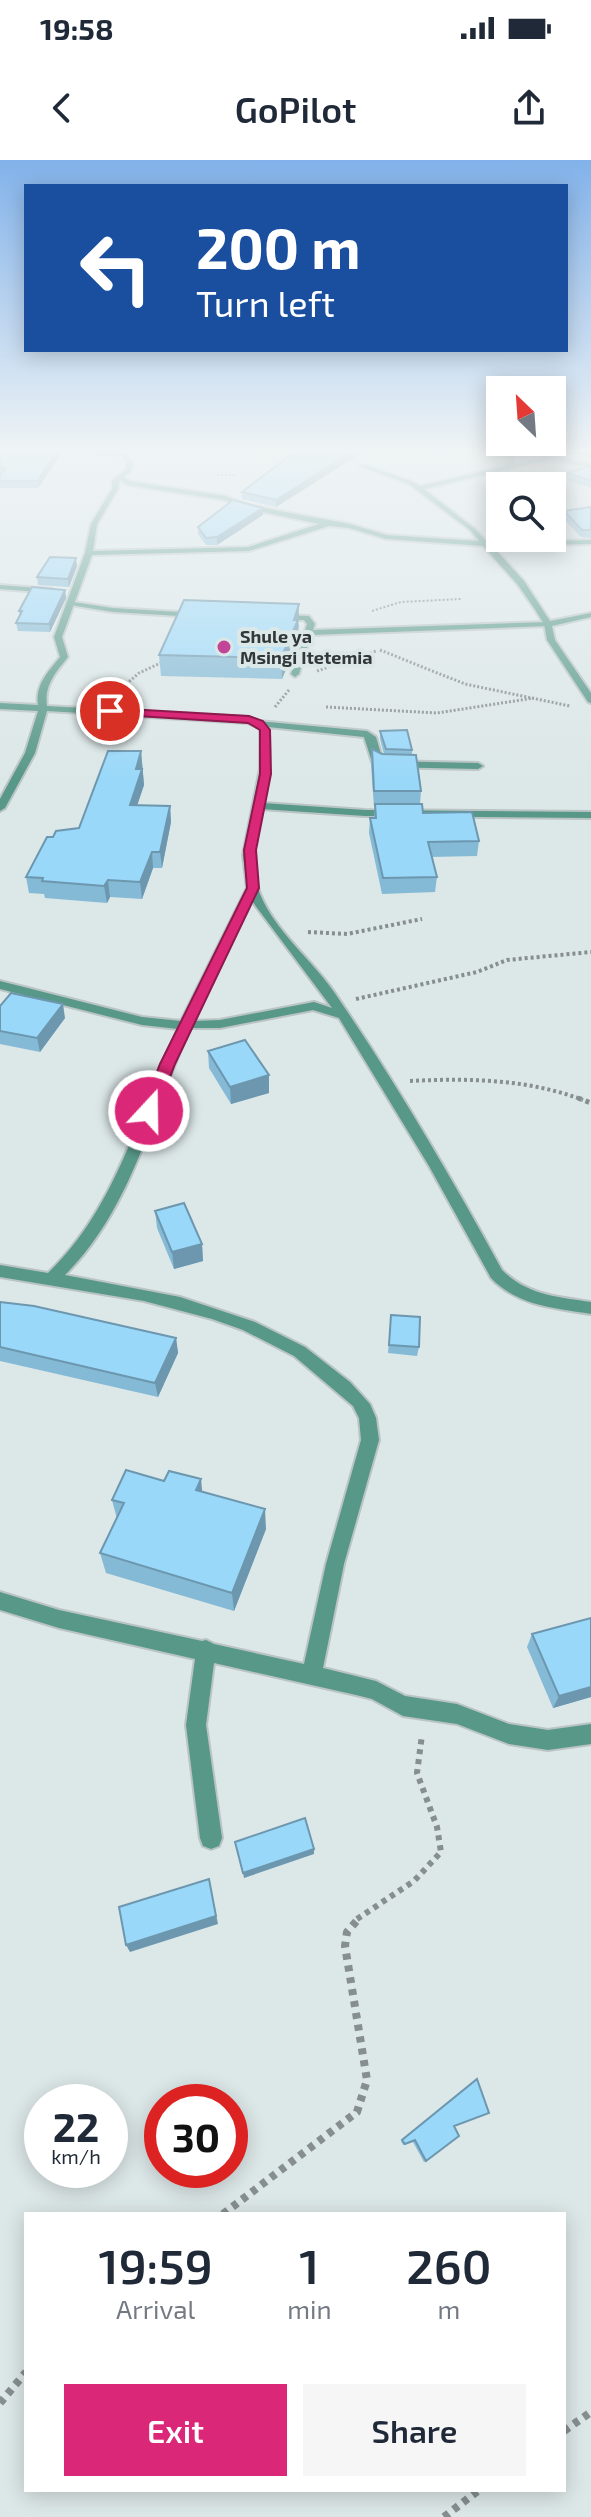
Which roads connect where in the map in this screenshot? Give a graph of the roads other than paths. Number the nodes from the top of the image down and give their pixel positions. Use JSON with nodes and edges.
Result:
{"nodes":[{"id":1,"x":87,"y":558,"type":"edge"},
{"id":2,"x":499,"y":558,"type":"edge"},
{"id":3,"x":0,"y":587,"type":"edge"},
{"id":4,"x":74,"y":593,"type":"junction"},
{"id":5,"x":70,"y":603,"type":"junction"},
{"id":6,"x":208,"y":615,"type":"edge"},
{"id":7,"x":591,"y":615,"type":"edge"},
{"id":8,"x":269,"y":617,"type":"edge"},
{"id":9,"x":548,"y":624,"type":"junction"},
{"id":10,"x":308,"y":633,"type":"junction"},
{"id":11,"x":295,"y":674,"type":"dead end"},
{"id":12,"x":591,"y":700,"type":"edge"},
{"id":13,"x":0,"y":706,"type":"edge"},
{"id":14,"x":43,"y":708,"type":"junction"},
{"id":15,"x":259,"y":723,"type":"junction"},
{"id":16,"x":478,"y":766,"type":"dead end"},
{"id":17,"x":258,"y":806,"type":"junction"},
{"id":18,"x":0,"y":808,"type":"edge"},
{"id":19,"x":591,"y":815,"type":"edge"},
{"id":20,"x":253,"y":888,"type":"junction"},
{"id":21,"x":0,"y":985,"type":"edge"},
{"id":22,"x":343,"y":1015,"type":"junction"},
{"id":23,"x":187,"y":1025,"type":"junction"},
{"id":24,"x":0,"y":1271,"type":"edge"},
{"id":25,"x":51,"y":1279,"type":"junction"},
{"id":26,"x":591,"y":1308,"type":"edge"},
{"id":27,"x":0,"y":1601,"type":"edge"},
{"id":28,"x":206,"y":1649,"type":"junction"},
{"id":29,"x":311,"y":1677,"type":"junction"},
{"id":30,"x":591,"y":1734,"type":"edge"},
{"id":31,"x":211,"y":1838,"type":"dead end"}],
"edges":[{"from":1,"to":4,"type":"street"},
{"from":2,"to":9,"type":"street"},
{"from":3,"to":4,"type":"street"},
{"from":4,"to":5,"type":"street"},
{"from":5,"to":6,"type":"street"},
{"from":5,"to":14,"type":"street"},
{"from":7,"to":9,"type":"street"},
{"from":8,"to":10,"type":"street"},
{"from":9,"to":10,"type":"street"},
{"from":9,"to":12,"type":"street"},
{"from":10,"to":11,"type":"street"},
{"from":13,"to":14,"type":"street"},
{"from":14,"to":15,"type":"street"},
{"from":14,"to":18,"type":"street"},
{"from":15,"to":16,"type":"street"},
{"from":15,"to":17,"type":"street"},
{"from":17,"to":19,"type":"street"},
{"from":17,"to":20,"type":"street"},
{"from":20,"to":22,"type":"street"},
{"from":20,"to":23,"type":"street"},
{"from":21,"to":23,"type":"street"},
{"from":22,"to":23,"type":"street"},
{"from":22,"to":26,"type":"street"},
{"from":23,"to":25,"type":"street"},
{"from":24,"to":25,"type":"street"},
{"from":25,"to":29,"type":"street"},
{"from":27,"to":28,"type":"street"},
{"from":28,"to":29,"type":"street"},
{"from":28,"to":31,"type":"street"},
{"from":29,"to":30,"type":"street"}]}
